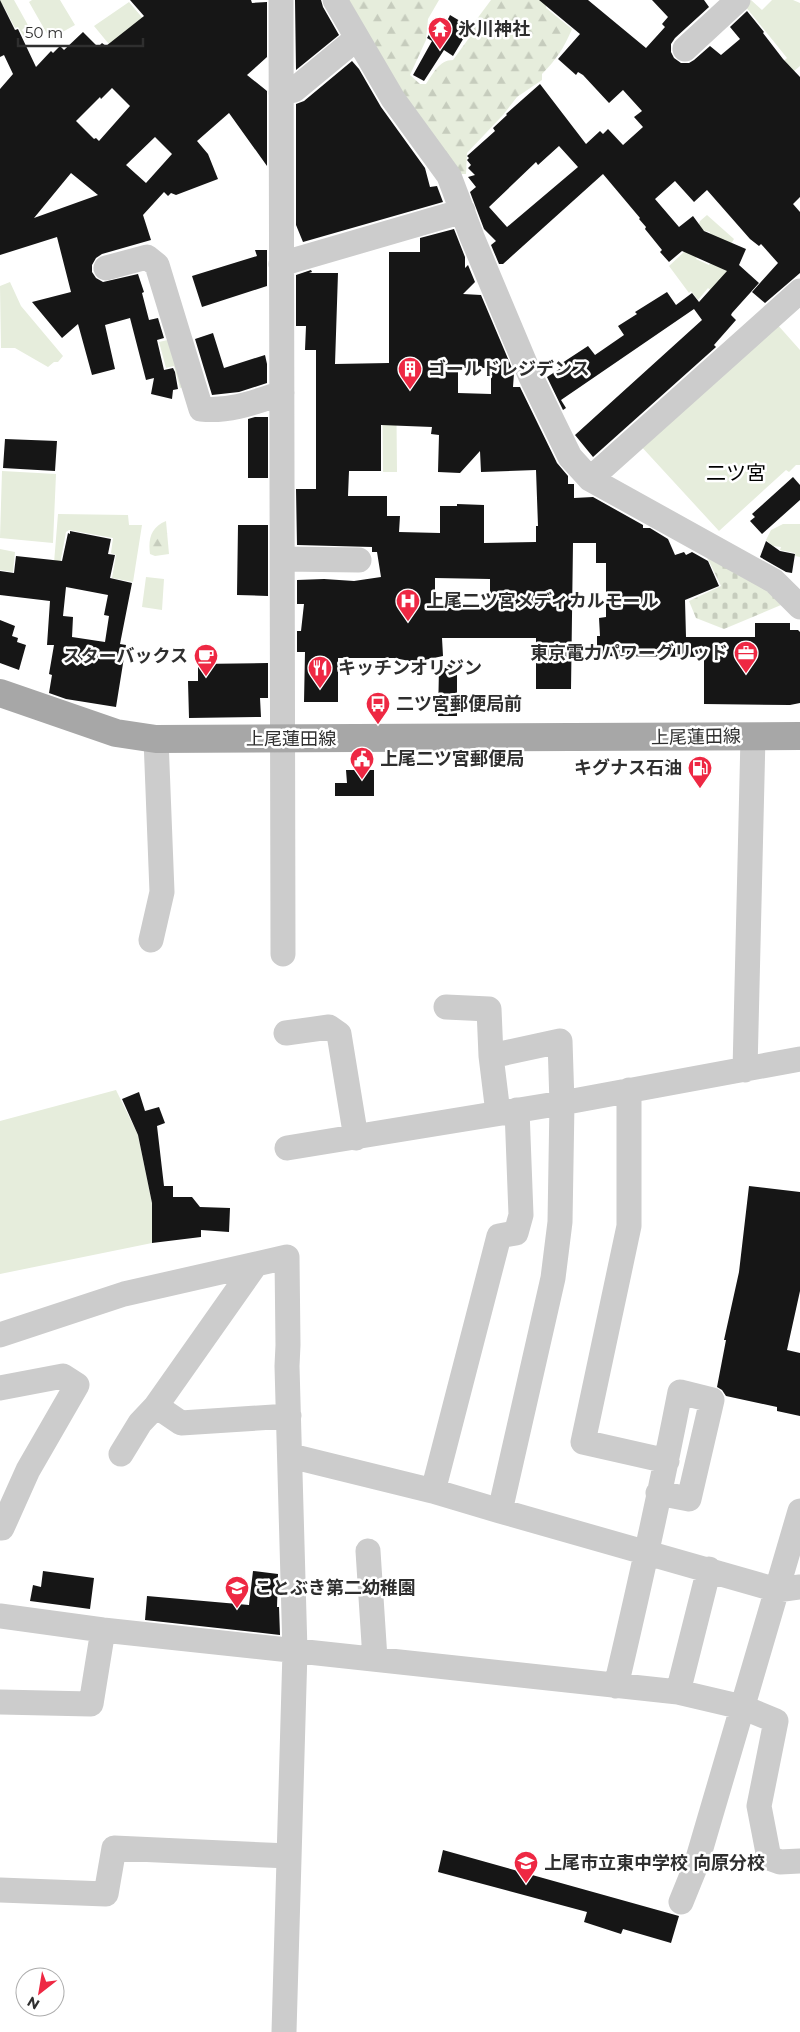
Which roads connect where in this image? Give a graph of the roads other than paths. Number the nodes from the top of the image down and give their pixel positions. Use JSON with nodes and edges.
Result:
{"nodes":[{"id":1,"x":281,"y":0,"type":"edge"},
{"id":2,"x":334,"y":0,"type":"edge"},
{"id":3,"x":738,"y":0,"type":"edge"},
{"id":4,"x":357,"y":38,"type":"junction"},
{"id":5,"x":684,"y":49,"type":"dead end"},
{"id":6,"x":281,"y":93,"type":"junction"},
{"id":7,"x":463,"y":211,"type":"junction"},
{"id":8,"x":281,"y":264,"type":"junction"},
{"id":9,"x":106,"y":268,"type":"dead end"},
{"id":10,"x":800,"y":291,"type":"edge"},
{"id":11,"x":282,"y":393,"type":"junction"},
{"id":12,"x":590,"y":479,"type":"junction"},
{"id":13,"x":283,"y":559,"type":"junction"},
{"id":14,"x":359,"y":560,"type":"dead end"},
{"id":15,"x":797,"y":600,"type":"edge"},
{"id":16,"x":0,"y":693,"type":"edge"},
{"id":17,"x":800,"y":736,"type":"edge"},
{"id":18,"x":753,"y":737,"type":"junction"},
{"id":19,"x":283,"y":739,"type":"junction"},
{"id":20,"x":156,"y":740,"type":"junction"},
{"id":21,"x":151,"y":940,"type":"dead end"},
{"id":22,"x":283,"y":954,"type":"dead end"},
{"id":23,"x":446,"y":1008,"type":"dead end"},
{"id":24,"x":286,"y":1032,"type":"dead end"},
{"id":25,"x":491,"y":1056,"type":"junction"},
{"id":26,"x":800,"y":1059,"type":"edge"},
{"id":27,"x":745,"y":1070,"type":"junction"},
{"id":28,"x":628,"y":1090,"type":"junction"},
{"id":29,"x":562,"y":1102,"type":"junction"},
{"id":30,"x":508,"y":1112,"type":"junction"},
{"id":31,"x":356,"y":1138,"type":"junction"},
{"id":32,"x":287,"y":1148,"type":"dead end"},
{"id":33,"x":256,"y":1264,"type":"junction"},
{"id":34,"x":0,"y":1335,"type":"edge"},
{"id":35,"x":0,"y":1388,"type":"edge"},
{"id":36,"x":156,"y":1406,"type":"junction"},
{"id":37,"x":289,"y":1416,"type":"junction"},
{"id":38,"x":121,"y":1454,"type":"dead end"},
{"id":39,"x":291,"y":1456,"type":"junction"},
{"id":40,"x":666,"y":1461,"type":"junction"},
{"id":41,"x":433,"y":1491,"type":"junction"},
{"id":42,"x":658,"y":1493,"type":"junction"},
{"id":43,"x":500,"y":1511,"type":"junction"},
{"id":44,"x":800,"y":1511,"type":"edge"},
{"id":45,"x":0,"y":1528,"type":"edge"},
{"id":46,"x":368,"y":1552,"type":"dead end"},
{"id":47,"x":647,"y":1552,"type":"junction"},
{"id":48,"x":708,"y":1569,"type":"junction"},
{"id":49,"x":788,"y":1589,"type":"edge"},
{"id":50,"x":0,"y":1616,"type":"edge"},
{"id":51,"x":103,"y":1630,"type":"junction"},
{"id":52,"x":295,"y":1650,"type":"junction"},
{"id":53,"x":376,"y":1659,"type":"junction"},
{"id":54,"x":616,"y":1686,"type":"junction"},
{"id":55,"x":678,"y":1692,"type":"junction"},
{"id":56,"x":0,"y":1702,"type":"edge"},
{"id":57,"x":742,"y":1707,"type":"junction"},
{"id":58,"x":289,"y":1856,"type":"junction"},
{"id":59,"x":800,"y":1861,"type":"edge"},
{"id":60,"x":0,"y":1890,"type":"edge"},
{"id":61,"x":681,"y":1902,"type":"dead end"},
{"id":62,"x":284,"y":2032,"type":"edge"}],
"edges":[{"from":1,"to":6,"type":"street"},
{"from":2,"to":4,"type":"street"},
{"from":3,"to":5,"type":"street"},
{"from":4,"to":6,"type":"street"},
{"from":4,"to":7,"type":"street"},
{"from":6,"to":8,"type":"street"},
{"from":7,"to":8,"type":"street"},
{"from":7,"to":12,"type":"street"},
{"from":8,"to":11,"type":"street"},
{"from":9,"to":11,"type":"street"},
{"from":10,"to":12,"type":"street"},
{"from":11,"to":13,"type":"street"},
{"from":12,"to":15,"type":"street"},
{"from":13,"to":14,"type":"street"},
{"from":13,"to":19,"type":"street"},
{"from":16,"to":20,"type":"main road","name":"上尾蓮田線"},
{"from":17,"to":18,"type":"main road","name":"上尾蓮田線"},
{"from":18,"to":19,"type":"main road","name":"上尾蓮田線"},
{"from":18,"to":27,"type":"street"},
{"from":19,"to":20,"type":"main road","name":"上尾蓮田線"},
{"from":19,"to":22,"type":"street"},
{"from":20,"to":21,"type":"street"},
{"from":23,"to":25,"type":"street"},
{"from":24,"to":31,"type":"street"},
{"from":25,"to":29,"type":"street"},
{"from":25,"to":30,"type":"street"},
{"from":26,"to":27,"type":"street"},
{"from":27,"to":28,"type":"street"},
{"from":28,"to":29,"type":"street"},
{"from":28,"to":40,"type":"street"},
{"from":29,"to":30,"type":"street"},
{"from":29,"to":43,"type":"street"},
{"from":30,"to":31,"type":"street"},
{"from":30,"to":41,"type":"street"},
{"from":31,"to":32,"type":"street"},
{"from":33,"to":34,"type":"street"},
{"from":33,"to":36,"type":"street"},
{"from":33,"to":37,"type":"street"},
{"from":35,"to":45,"type":"street"},
{"from":36,"to":37,"type":"street"},
{"from":36,"to":38,"type":"street"},
{"from":37,"to":39,"type":"street"},
{"from":39,"to":41,"type":"street"},
{"from":39,"to":52,"type":"street"},
{"from":40,"to":42,"type":"street"},
{"from":40,"to":42,"type":"street"},
{"from":41,"to":43,"type":"street"},
{"from":42,"to":47,"type":"street"},
{"from":43,"to":47,"type":"street"},
{"from":44,"to":49,"type":"street"},
{"from":46,"to":53,"type":"street"},
{"from":47,"to":48,"type":"street"},
{"from":47,"to":54,"type":"street"},
{"from":48,"to":49,"type":"street"},
{"from":48,"to":55,"type":"street"},
{"from":49,"to":57,"type":"street"},
{"from":50,"to":51,"type":"street"},
{"from":51,"to":52,"type":"street"},
{"from":51,"to":56,"type":"street"},
{"from":52,"to":53,"type":"street"},
{"from":52,"to":58,"type":"street"},
{"from":53,"to":54,"type":"street"},
{"from":54,"to":55,"type":"street"},
{"from":55,"to":57,"type":"street"},
{"from":57,"to":59,"type":"street"},
{"from":57,"to":61,"type":"street"},
{"from":58,"to":60,"type":"street"},
{"from":58,"to":62,"type":"street"}]}
